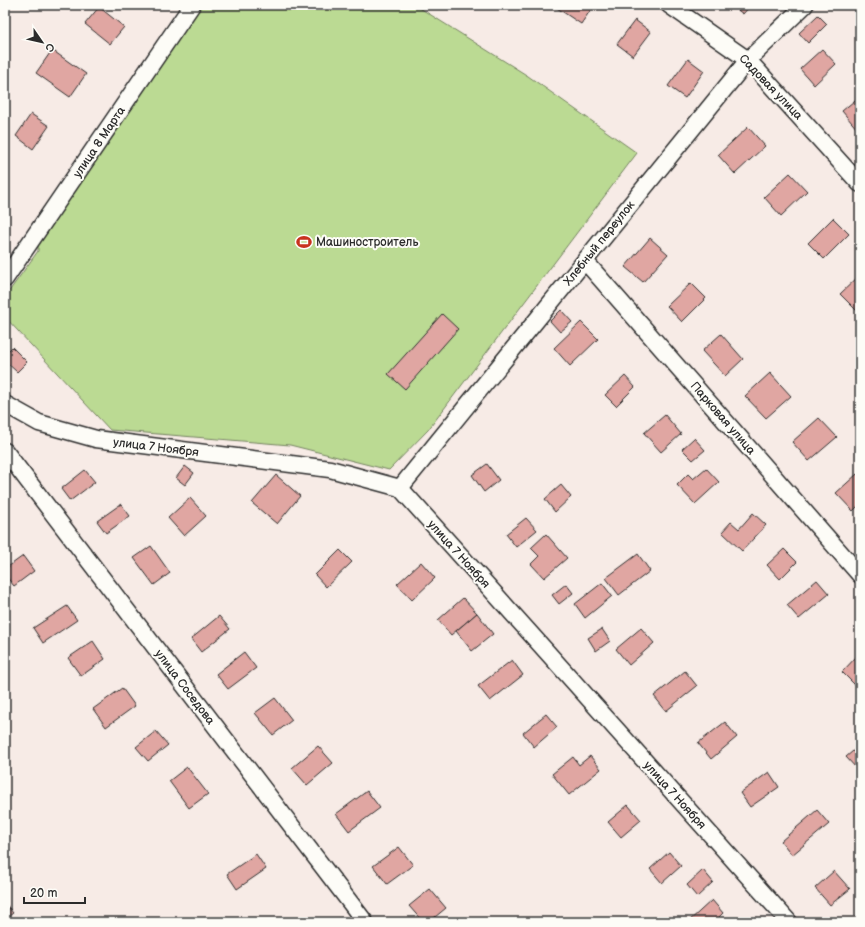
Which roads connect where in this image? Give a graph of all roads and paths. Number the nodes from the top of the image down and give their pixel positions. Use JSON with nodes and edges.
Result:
{"nodes":[{"id":1,"x":192,"y":5,"type":"edge"},
{"id":2,"x":669,"y":5,"type":"edge"},
{"id":3,"x":805,"y":5,"type":"edge"},
{"id":4,"x":748,"y":60,"type":"junction"},
{"id":5,"x":860,"y":184,"type":"edge"},
{"id":6,"x":585,"y":261,"type":"junction"},
{"id":7,"x":5,"y":279,"type":"edge"},
{"id":8,"x":5,"y":404,"type":"edge"},
{"id":9,"x":5,"y":451,"type":"edge"},
{"id":10,"x":400,"y":488,"type":"junction"},
{"id":11,"x":860,"y":575,"type":"edge"},
{"id":12,"x":365,"y":922,"type":"edge"},
{"id":13,"x":789,"y":922,"type":"edge"}],
"edges":[{"from":1,"to":7,"type":"street","name":"улица 8 Марта"},
{"from":2,"to":4,"type":"street","name":"Садовая улица"},
{"from":3,"to":4,"type":"street","name":"Хлебный переулок"},
{"from":4,"to":5,"type":"street","name":"Садовая улица"},
{"from":4,"to":6,"type":"street","name":"Хлебный переулок"},
{"from":6,"to":10,"type":"street","name":"Хлебный переулок"},
{"from":6,"to":11,"type":"street","name":"Парковая улица"},
{"from":8,"to":10,"type":"street","name":"улица 7 Ноября"},
{"from":9,"to":12,"type":"street","name":"улица Соседова"},
{"from":10,"to":13,"type":"street","name":"улица 7 Ноября"}]}
